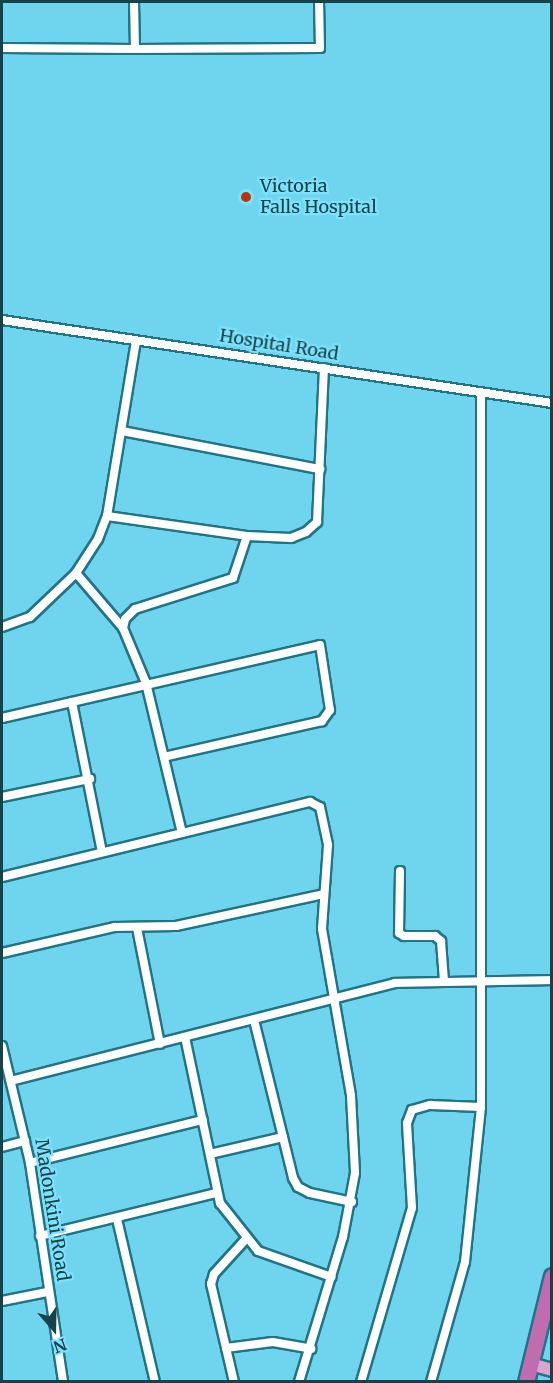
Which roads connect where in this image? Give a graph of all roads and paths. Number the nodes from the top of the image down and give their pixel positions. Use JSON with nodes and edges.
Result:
{"nodes":[{"id":1,"x":135,"y":2,"type":"edge"},
{"id":2,"x":319,"y":2,"type":"edge"},
{"id":3,"x":2,"y":48,"type":"edge"},
{"id":4,"x":135,"y":49,"type":"junction"},
{"id":5,"x":2,"y":320,"type":"edge"},
{"id":6,"x":136,"y":340,"type":"junction"},
{"id":7,"x":324,"y":368,"type":"junction"},
{"id":8,"x":482,"y":394,"type":"junction"},
{"id":9,"x":552,"y":403,"type":"edge"},
{"id":10,"x":122,"y":431,"type":"junction"},
{"id":11,"x":320,"y":469,"type":"junction"},
{"id":12,"x":107,"y":516,"type":"junction"},
{"id":13,"x":247,"y":536,"type":"junction"},
{"id":14,"x":76,"y":573,"type":"junction"},
{"id":15,"x":2,"y":627,"type":"edge"},
{"id":16,"x":123,"y":628,"type":"junction"},
{"id":17,"x":146,"y":683,"type":"junction"},
{"id":18,"x":72,"y":702,"type":"junction"},
{"id":19,"x":2,"y":718,"type":"edge"},
{"id":20,"x":164,"y":757,"type":"junction"},
{"id":21,"x":90,"y":779,"type":"junction"},
{"id":22,"x":2,"y":797,"type":"edge"},
{"id":23,"x":182,"y":833,"type":"junction"},
{"id":24,"x":102,"y":852,"type":"junction"},
{"id":25,"x":400,"y":871,"type":"dead end"},
{"id":26,"x":2,"y":876,"type":"edge"},
{"id":27,"x":324,"y":894,"type":"junction"},
{"id":28,"x":137,"y":928,"type":"junction"},
{"id":29,"x":2,"y":953,"type":"edge"},
{"id":30,"x":480,"y":980,"type":"junction"},
{"id":31,"x":552,"y":980,"type":"edge"},
{"id":32,"x":444,"y":981,"type":"junction"},
{"id":33,"x":332,"y":1000,"type":"junction"},
{"id":34,"x":254,"y":1020,"type":"junction"},
{"id":35,"x":185,"y":1037,"type":"junction"},
{"id":36,"x":160,"y":1044,"type":"junction"},
{"id":37,"x":2,"y":1046,"type":"edge"},
{"id":38,"x":11,"y":1081,"type":"junction"},
{"id":39,"x":481,"y":1107,"type":"junction"},
{"id":40,"x":203,"y":1120,"type":"junction"},
{"id":41,"x":283,"y":1137,"type":"junction"},
{"id":42,"x":25,"y":1141,"type":"junction"},
{"id":43,"x":2,"y":1147,"type":"edge"},
{"id":44,"x":210,"y":1154,"type":"junction"},
{"id":45,"x":30,"y":1163,"type":"junction"},
{"id":46,"x":217,"y":1193,"type":"junction"},
{"id":47,"x":352,"y":1202,"type":"junction"},
{"id":48,"x":117,"y":1219,"type":"junction"},
{"id":49,"x":40,"y":1236,"type":"junction"},
{"id":50,"x":246,"y":1239,"type":"junction"},
{"id":51,"x":552,"y":1276,"type":"edge"},
{"id":52,"x":332,"y":1277,"type":"junction"},
{"id":53,"x":47,"y":1292,"type":"junction"},
{"id":54,"x":2,"y":1301,"type":"edge"},
{"id":55,"x":226,"y":1348,"type":"junction"},
{"id":56,"x":311,"y":1349,"type":"junction"},
{"id":57,"x":531,"y":1364,"type":"junction"},
{"id":58,"x":552,"y":1370,"type":"edge"},
{"id":59,"x":63,"y":1382,"type":"edge"},
{"id":60,"x":155,"y":1382,"type":"edge"},
{"id":61,"x":234,"y":1382,"type":"edge"},
{"id":62,"x":300,"y":1382,"type":"edge"},
{"id":63,"x":361,"y":1382,"type":"edge"},
{"id":64,"x":431,"y":1382,"type":"edge"},
{"id":65,"x":526,"y":1382,"type":"edge"}],
"edges":[{"from":1,"to":4,"type":"street"},
{"from":2,"to":4,"type":"street"},
{"from":3,"to":4,"type":"street"},
{"from":5,"to":6,"type":"street","name":"Hospital Road"},
{"from":6,"to":7,"type":"street","name":"Hospital Road"},
{"from":6,"to":10,"type":"street"},
{"from":7,"to":8,"type":"street","name":"Hospital Road"},
{"from":7,"to":11,"type":"street"},
{"from":8,"to":9,"type":"street","name":"Hospital Road"},
{"from":8,"to":30,"type":"street"},
{"from":10,"to":11,"type":"street"},
{"from":10,"to":12,"type":"street"},
{"from":11,"to":13,"type":"street"},
{"from":12,"to":13,"type":"street"},
{"from":12,"to":14,"type":"street"},
{"from":13,"to":16,"type":"street"},
{"from":14,"to":15,"type":"street"},
{"from":14,"to":16,"type":"street"},
{"from":16,"to":17,"type":"street"},
{"from":17,"to":18,"type":"street"},
{"from":17,"to":20,"type":"street"},
{"from":17,"to":20,"type":"street"},
{"from":18,"to":19,"type":"street"},
{"from":18,"to":21,"type":"street"},
{"from":20,"to":23,"type":"street"},
{"from":21,"to":22,"type":"street"},
{"from":21,"to":24,"type":"street"},
{"from":23,"to":24,"type":"street"},
{"from":23,"to":27,"type":"street"},
{"from":24,"to":26,"type":"street"},
{"from":25,"to":32,"type":"street"},
{"from":27,"to":28,"type":"street"},
{"from":27,"to":33,"type":"street"},
{"from":28,"to":29,"type":"street"},
{"from":28,"to":36,"type":"street"},
{"from":30,"to":31,"type":"street"},
{"from":30,"to":32,"type":"street"},
{"from":30,"to":39,"type":"street"},
{"from":32,"to":33,"type":"street"},
{"from":33,"to":34,"type":"street"},
{"from":33,"to":47,"type":"street"},
{"from":34,"to":35,"type":"street"},
{"from":34,"to":41,"type":"street"},
{"from":35,"to":36,"type":"street"},
{"from":35,"to":40,"type":"street"},
{"from":36,"to":38,"type":"street"},
{"from":37,"to":38,"type":"street","name":"Madonkini Road"},
{"from":38,"to":42,"type":"street","name":"Madonkini Road"},
{"from":39,"to":63,"type":"street"},
{"from":39,"to":64,"type":"street"},
{"from":40,"to":44,"type":"street"},
{"from":40,"to":45,"type":"street"},
{"from":41,"to":44,"type":"street"},
{"from":41,"to":47,"type":"street"},
{"from":42,"to":43,"type":"street"},
{"from":42,"to":45,"type":"street","name":"Madonkini Road"},
{"from":44,"to":46,"type":"street"},
{"from":45,"to":49,"type":"street","name":"Madonkini Road"},
{"from":46,"to":48,"type":"street"},
{"from":46,"to":50,"type":"street"},
{"from":47,"to":52,"type":"street"},
{"from":48,"to":49,"type":"street"},
{"from":48,"to":60,"type":"street"},
{"from":49,"to":53,"type":"street","name":"Madonkini Road"},
{"from":50,"to":52,"type":"street"},
{"from":50,"to":55,"type":"street"},
{"from":51,"to":57,"type":"highway"},
{"from":52,"to":56,"type":"street"},
{"from":53,"to":54,"type":"street"},
{"from":53,"to":59,"type":"street","name":"Madonkini Road"},
{"from":55,"to":56,"type":"street"},
{"from":55,"to":61,"type":"street"},
{"from":56,"to":62,"type":"street"},
{"from":57,"to":58,"type":"main road"},
{"from":57,"to":65,"type":"highway"}]}
